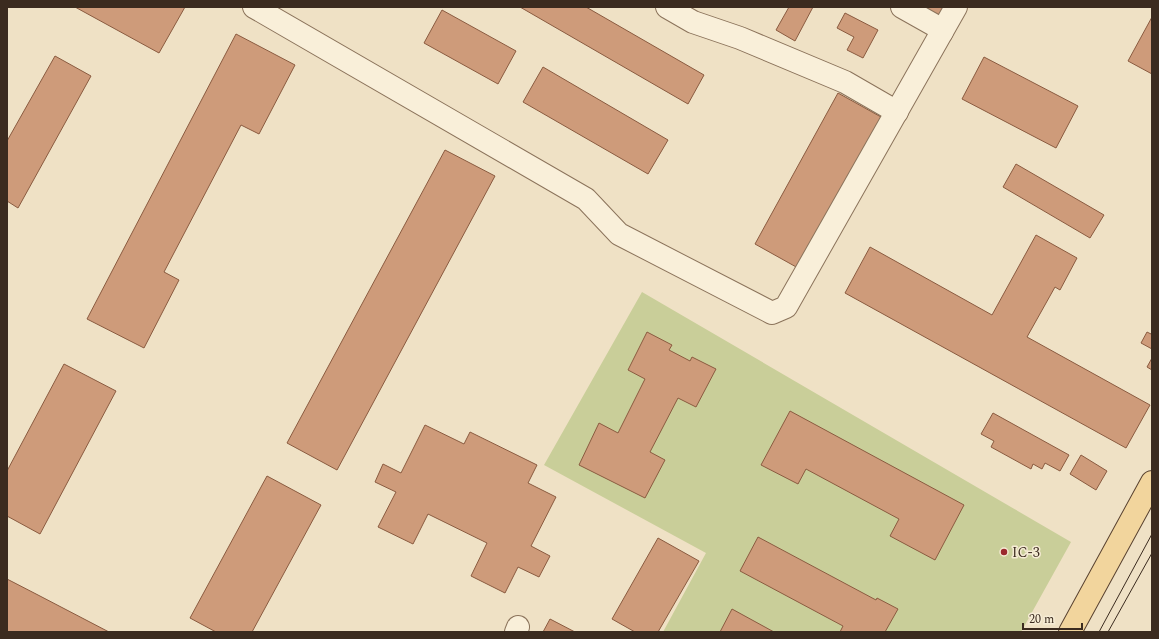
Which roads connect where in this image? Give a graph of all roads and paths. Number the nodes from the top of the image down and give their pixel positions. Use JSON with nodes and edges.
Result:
{"nodes":[{"id":1,"x":254,"y":7,"type":"edge"},
{"id":2,"x":667,"y":7,"type":"edge"},
{"id":3,"x":902,"y":7,"type":"edge"},
{"id":4,"x":956,"y":7,"type":"edge"},
{"id":5,"x":942,"y":32,"type":"junction"},
{"id":6,"x":896,"y":112,"type":"junction"},
{"id":7,"x":1152,"y":482,"type":"edge"},
{"id":8,"x":1070,"y":632,"type":"edge"}],
"edges":[{"from":1,"to":6,"type":"lane"},
{"from":2,"to":6,"type":"lane"},
{"from":3,"to":5,"type":"lane"},
{"from":4,"to":5,"type":"lane"},
{"from":5,"to":6,"type":"lane"},
{"from":7,"to":8,"type":"main road"}]}
